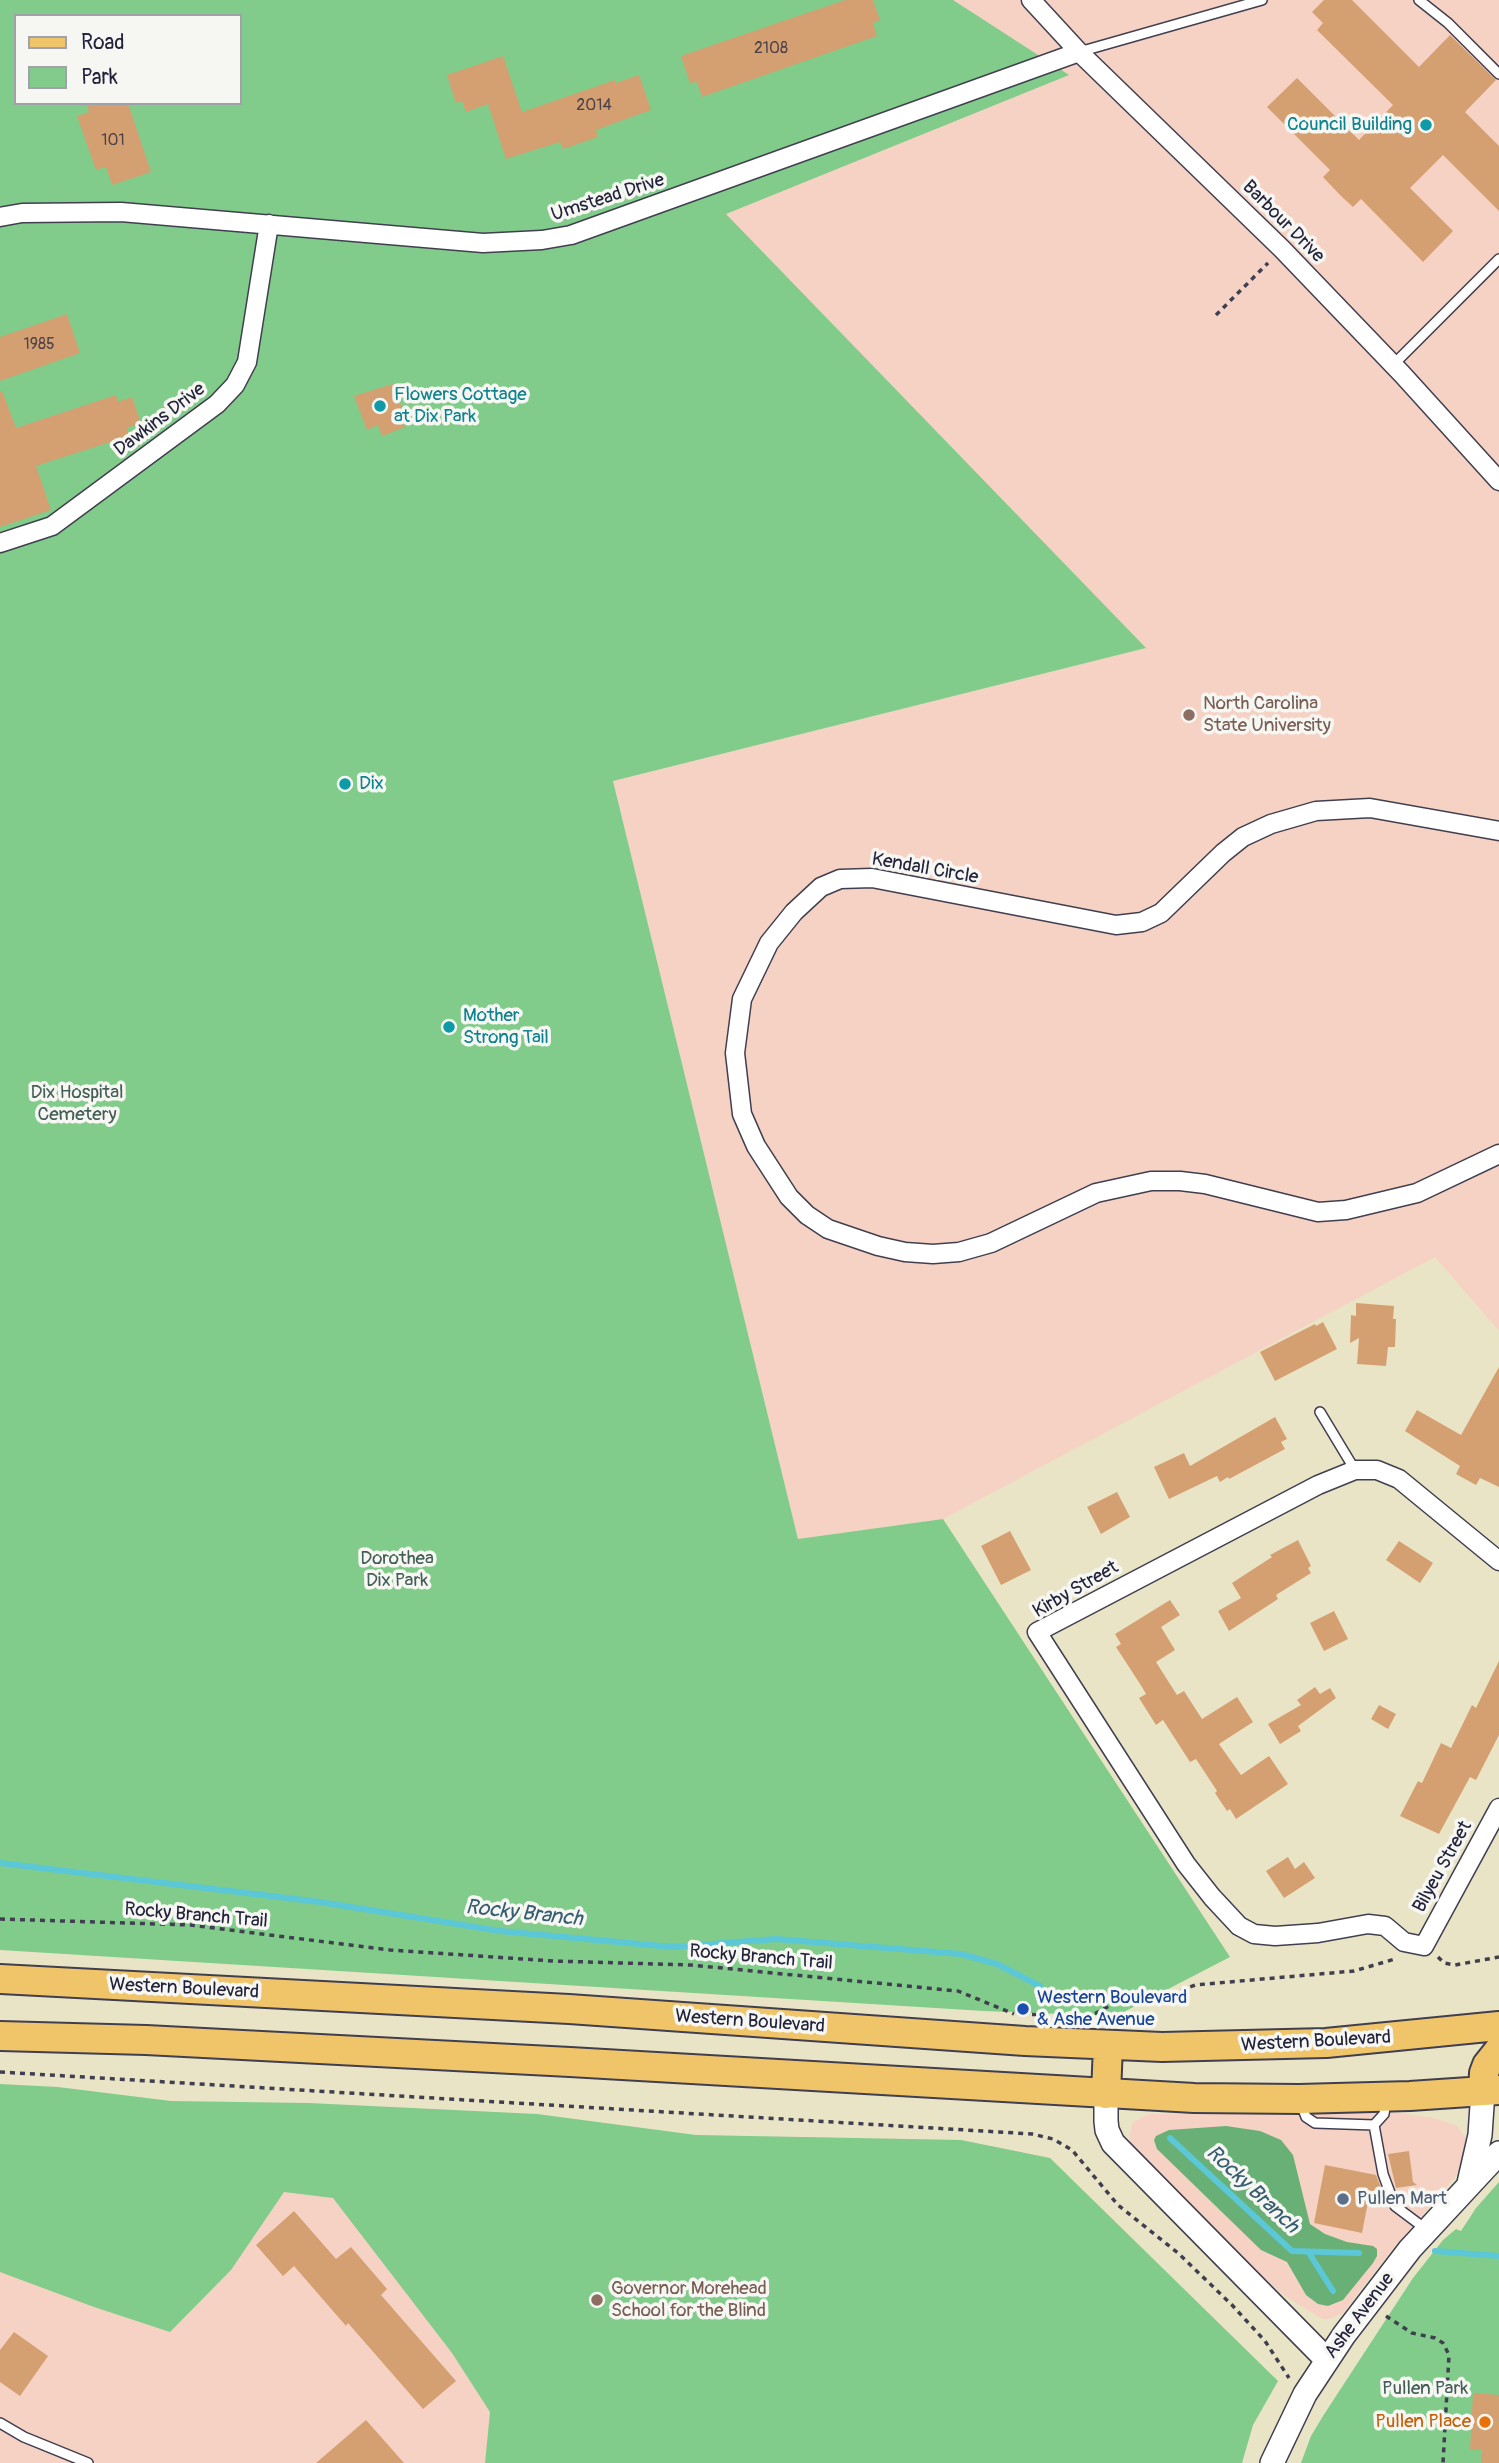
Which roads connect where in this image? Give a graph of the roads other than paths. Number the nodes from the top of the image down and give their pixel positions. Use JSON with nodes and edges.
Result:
{"nodes":[{"id":1,"x":1031,"y":0,"type":"edge"},
{"id":2,"x":1262,"y":0,"type":"edge"},
{"id":3,"x":1419,"y":0,"type":"edge"},
{"id":4,"x":1079,"y":52,"type":"junction"},
{"id":5,"x":1499,"y":74,"type":"edge"},
{"id":6,"x":0,"y":217,"type":"edge"},
{"id":7,"x":269,"y":224,"type":"junction"},
{"id":8,"x":1499,"y":259,"type":"edge"},
{"id":9,"x":1393,"y":365,"type":"junction"},
{"id":10,"x":1499,"y":481,"type":"edge"},
{"id":11,"x":0,"y":543,"type":"edge"},
{"id":12,"x":1499,"y":831,"type":"edge"},
{"id":13,"x":1499,"y":1154,"type":"edge"},
{"id":14,"x":1320,"y":1412,"type":"dead end"},
{"id":15,"x":1355,"y":1469,"type":"junction"},
{"id":16,"x":1499,"y":1561,"type":"edge"},
{"id":17,"x":1499,"y":1808,"type":"edge"},
{"id":18,"x":1424,"y":1946,"type":"joint"},
{"id":19,"x":0,"y":1979,"type":"edge"},
{"id":20,"x":1499,"y":2026,"type":"edge"},
{"id":21,"x":0,"y":2036,"type":"edge"},
{"id":22,"x":1108,"y":2045,"type":"junction"},
{"id":23,"x":1499,"y":2050,"type":"edge"},
{"id":24,"x":1491,"y":2091,"type":"edge"},
{"id":25,"x":1106,"y":2094,"type":"junction"},
{"id":26,"x":1387,"y":2096,"type":"junction"},
{"id":27,"x":1299,"y":2099,"type":"junction"},
{"id":28,"x":1374,"y":2125,"type":"junction"},
{"id":29,"x":1499,"y":2153,"type":"edge"},
{"id":30,"x":1469,"y":2183,"type":"junction"},
{"id":31,"x":1427,"y":2230,"type":"junction"},
{"id":32,"x":1327,"y":2360,"type":"junction"},
{"id":33,"x":0,"y":2423,"type":"edge"},
{"id":34,"x":88,"y":2463,"type":"edge"},
{"id":35,"x":1272,"y":2463,"type":"edge"}],
"edges":[{"from":1,"to":4,"type":"street","name":"Barbour Drive"},
{"from":2,"to":4,"type":"lane"},
{"from":3,"to":5,"type":"lane"},
{"from":4,"to":7,"type":"street","name":"Umstead Drive"},
{"from":4,"to":9,"type":"street","name":"Barbour Drive"},
{"from":6,"to":7,"type":"street","name":"Umstead Drive"},
{"from":7,"to":11,"type":"street","name":"Dawkins Drive"},
{"from":8,"to":9,"type":"lane"},
{"from":9,"to":10,"type":"street","name":"Barbour Drive"},
{"from":12,"to":13,"type":"street","name":"Kendall Circle"},
{"from":14,"to":15,"type":"lane"},
{"from":15,"to":16,"type":"street"},
{"from":15,"to":18,"type":"street","name":"Kirby Street"},
{"from":17,"to":18,"type":"street","name":"Bilyeu Street"},
{"from":19,"to":22,"type":"main road","name":"Western Boulevard"},
{"from":20,"to":22,"type":"main road","name":"Western Boulevard"},
{"from":21,"to":25,"type":"main road"},
{"from":22,"to":25,"type":"main road"},
{"from":23,"to":24,"type":"main road"},
{"from":24,"to":26,"type":"main road"},
{"from":24,"to":30,"type":"street","name":"Ashe Avenue"},
{"from":25,"to":27,"type":"main road"},
{"from":25,"to":32,"type":"street"},
{"from":26,"to":27,"type":"main road"},
{"from":26,"to":28,"type":"lane"},
{"from":27,"to":28,"type":"lane"},
{"from":28,"to":31,"type":"lane"},
{"from":29,"to":30,"type":"street","name":"Ashe Avenue"},
{"from":30,"to":31,"type":"street","name":"Ashe Avenue"},
{"from":31,"to":32,"type":"street","name":"Ashe Avenue"},
{"from":32,"to":35,"type":"street","name":"Ashe Avenue"},
{"from":33,"to":34,"type":"lane"}]}
